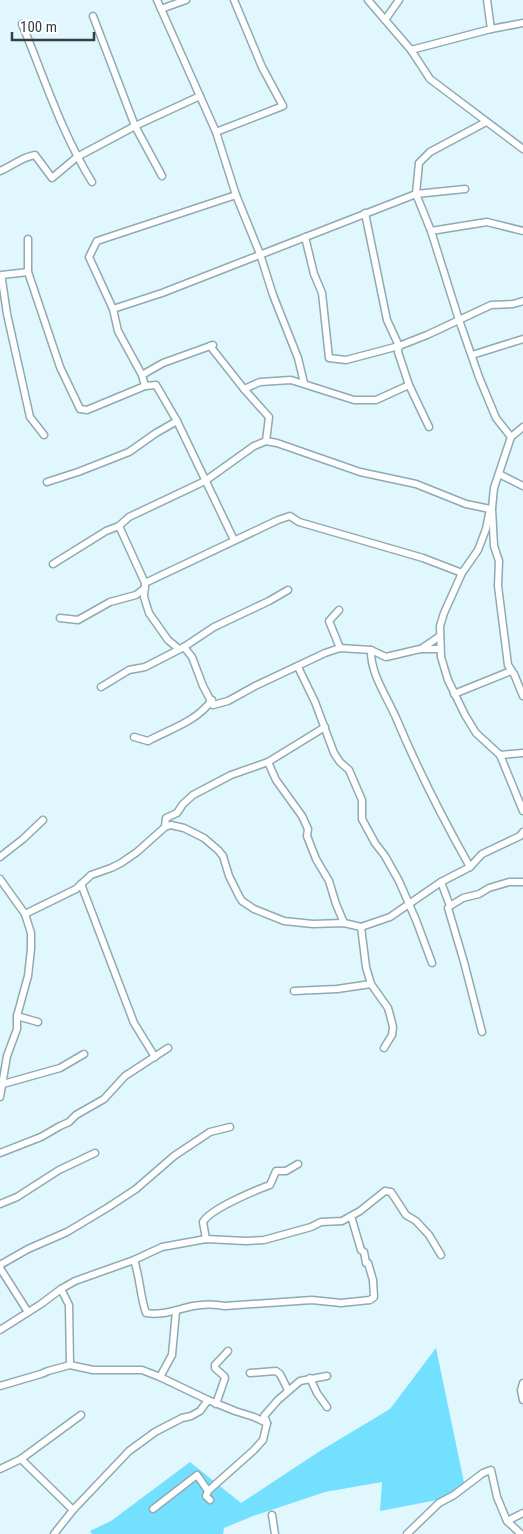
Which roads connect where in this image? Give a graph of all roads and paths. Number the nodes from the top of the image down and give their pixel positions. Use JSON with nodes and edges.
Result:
{"nodes":[{"id":1,"x":157,"y":0,"type":"edge"},
{"id":2,"x":186,"y":0,"type":"edge"},
{"id":3,"x":234,"y":0,"type":"edge"},
{"id":4,"x":368,"y":0,"type":"edge"},
{"id":5,"x":399,"y":0,"type":"edge"},
{"id":6,"x":487,"y":0,"type":"edge"},
{"id":7,"x":161,"y":9,"type":"junction"},
{"id":8,"x":93,"y":16,"type":"dead end"},
{"id":9,"x":385,"y":20,"type":"junction"},
{"id":10,"x":523,"y":23,"type":"edge"},
{"id":11,"x":22,"y":24,"type":"dead end"},
{"id":12,"x":491,"y":29,"type":"junction"},
{"id":13,"x":411,"y":50,"type":"junction"},
{"id":14,"x":200,"y":96,"type":"junction"},
{"id":15,"x":486,"y":122,"type":"junction"},
{"id":16,"x":135,"y":126,"type":"junction"},
{"id":17,"x":216,"y":132,"type":"junction"},
{"id":18,"x":523,"y":149,"type":"edge"},
{"id":19,"x":77,"y":157,"type":"junction"},
{"id":20,"x":0,"y":171,"type":"edge"},
{"id":21,"x":162,"y":176,"type":"dead end"},
{"id":22,"x":92,"y":182,"type":"dead end"},
{"id":23,"x":465,"y":189,"type":"dead end"},
{"id":24,"x":416,"y":194,"type":"junction"},
{"id":25,"x":236,"y":195,"type":"junction"},
{"id":26,"x":365,"y":213,"type":"junction"},
{"id":27,"x":523,"y":231,"type":"edge"},
{"id":28,"x":430,"y":232,"type":"junction"},
{"id":29,"x":305,"y":238,"type":"junction"},
{"id":30,"x":28,"y":239,"type":"dead end"},
{"id":31,"x":260,"y":254,"type":"junction"},
{"id":32,"x":28,"y":272,"type":"junction"},
{"id":33,"x":523,"y":301,"type":"edge"},
{"id":34,"x":113,"y":309,"type":"junction"},
{"id":35,"x":459,"y":320,"type":"junction"},
{"id":36,"x":523,"y":339,"type":"edge"},
{"id":37,"x":399,"y":346,"type":"junction"},
{"id":38,"x":472,"y":355,"type":"junction"},
{"id":39,"x":142,"y":376,"type":"junction"},
{"id":40,"x":304,"y":383,"type":"junction"},
{"id":41,"x":145,"y":386,"type":"junction"},
{"id":42,"x":409,"y":386,"type":"junction"},
{"id":43,"x":244,"y":389,"type":"junction"},
{"id":44,"x":177,"y":421,"type":"junction"},
{"id":45,"x":429,"y":427,"type":"dead end"},
{"id":46,"x":523,"y":427,"type":"edge"},
{"id":47,"x":44,"y":435,"type":"dead end"},
{"id":48,"x":511,"y":437,"type":"junction"},
{"id":49,"x":266,"y":442,"type":"junction"},
{"id":50,"x":499,"y":474,"type":"junction"},
{"id":51,"x":205,"y":480,"type":"junction"},
{"id":52,"x":47,"y":482,"type":"dead end"},
{"id":53,"x":523,"y":486,"type":"edge"},
{"id":54,"x":491,"y":509,"type":"junction"},
{"id":55,"x":119,"y":526,"type":"junction"},
{"id":56,"x":234,"y":540,"type":"junction"},
{"id":57,"x":53,"y":564,"type":"dead end"},
{"id":58,"x":462,"y":572,"type":"junction"},
{"id":59,"x":145,"y":586,"type":"junction"},
{"id":60,"x":288,"y":590,"type":"dead end"},
{"id":61,"x":136,"y":595,"type":"junction"},
{"id":62,"x":144,"y":597,"type":"junction"},
{"id":63,"x":339,"y":610,"type":"dead end"},
{"id":64,"x":60,"y":618,"type":"dead end"},
{"id":65,"x":440,"y":636,"type":"junction"},
{"id":66,"x":182,"y":648,"type":"junction"},
{"id":67,"x":340,"y":648,"type":"junction"},
{"id":68,"x":440,"y":649,"type":"junction"},
{"id":69,"x":371,"y":650,"type":"junction"},
{"id":70,"x":420,"y":650,"type":"junction"},
{"id":71,"x":298,"y":667,"type":"junction"},
{"id":72,"x":512,"y":673,"type":"junction"},
{"id":73,"x":523,"y":674,"type":"edge"},
{"id":74,"x":101,"y":687,"type":"dead end"},
{"id":75,"x":454,"y":694,"type":"junction"},
{"id":76,"x":523,"y":696,"type":"edge"},
{"id":77,"x":212,"y":700,"type":"junction"},
{"id":78,"x":325,"y":727,"type":"junction"},
{"id":79,"x":134,"y":737,"type":"dead end"},
{"id":80,"x":523,"y":753,"type":"edge"},
{"id":81,"x":500,"y":755,"type":"junction"},
{"id":82,"x":268,"y":762,"type":"junction"},
{"id":83,"x":523,"y":812,"type":"edge"},
{"id":84,"x":43,"y":820,"type":"dead end"},
{"id":85,"x":168,"y":826,"type":"junction"},
{"id":86,"x":522,"y":835,"type":"edge"},
{"id":87,"x":0,"y":857,"type":"edge"},
{"id":88,"x":470,"y":867,"type":"junction"},
{"id":89,"x":0,"y":879,"type":"edge"},
{"id":90,"x":441,"y":882,"type":"junction"},
{"id":91,"x":523,"y":882,"type":"edge"},
{"id":92,"x":81,"y":884,"type":"junction"},
{"id":93,"x":409,"y":903,"type":"junction"},
{"id":94,"x":450,"y":906,"type":"junction"},
{"id":95,"x":25,"y":914,"type":"junction"},
{"id":96,"x":344,"y":922,"type":"junction"},
{"id":97,"x":361,"y":927,"type":"junction"},
{"id":98,"x":432,"y":963,"type":"dead end"},
{"id":99,"x":372,"y":984,"type":"junction"},
{"id":100,"x":294,"y":991,"type":"dead end"},
{"id":101,"x":17,"y":1016,"type":"junction"},
{"id":102,"x":38,"y":1022,"type":"dead end"},
{"id":103,"x":482,"y":1032,"type":"dead end"},
{"id":104,"x":168,"y":1048,"type":"dead end"},
{"id":105,"x":384,"y":1048,"type":"dead end"},
{"id":106,"x":84,"y":1054,"type":"dead end"},
{"id":107,"x":155,"y":1057,"type":"junction"},
{"id":108,"x":3,"y":1084,"type":"junction"},
{"id":109,"x":0,"y":1097,"type":"edge"},
{"id":110,"x":230,"y":1127,"type":"dead end"},
{"id":111,"x":0,"y":1153,"type":"edge"},
{"id":112,"x":95,"y":1153,"type":"dead end"},
{"id":113,"x":298,"y":1164,"type":"dead end"},
{"id":114,"x":0,"y":1204,"type":"edge"},
{"id":115,"x":351,"y":1216,"type":"junction"},
{"id":116,"x":206,"y":1239,"type":"junction"},
{"id":117,"x":441,"y":1255,"type":"dead end"},
{"id":118,"x":134,"y":1260,"type":"junction"},
{"id":119,"x":0,"y":1267,"type":"edge"},
{"id":120,"x":61,"y":1288,"type":"junction"},
{"id":121,"x":176,"y":1311,"type":"junction"},
{"id":122,"x":28,"y":1312,"type":"junction"},
{"id":123,"x":0,"y":1330,"type":"edge"},
{"id":124,"x":228,"y":1351,"type":"dead end"},
{"id":125,"x":70,"y":1365,"type":"junction"},
{"id":126,"x":250,"y":1374,"type":"dead end"},
{"id":127,"x":327,"y":1376,"type":"dead end"},
{"id":128,"x":160,"y":1377,"type":"junction"},
{"id":129,"x":310,"y":1378,"type":"junction"},
{"id":130,"x":523,"y":1383,"type":"edge"},
{"id":131,"x":0,"y":1386,"type":"edge"},
{"id":132,"x":288,"y":1390,"type":"junction"},
{"id":133,"x":208,"y":1400,"type":"junction"},
{"id":134,"x":523,"y":1400,"type":"edge"},
{"id":135,"x":216,"y":1404,"type":"junction"},
{"id":136,"x":327,"y":1407,"type":"dead end"},
{"id":137,"x":82,"y":1415,"type":"dead end"},
{"id":138,"x":267,"y":1423,"type":"junction"},
{"id":139,"x":21,"y":1459,"type":"junction"},
{"id":140,"x":0,"y":1468,"type":"edge"},
{"id":141,"x":208,"y":1492,"type":"junction"},
{"id":142,"x":210,"y":1500,"type":"dead end"},
{"id":143,"x":153,"y":1509,"type":"dead end"},
{"id":144,"x":73,"y":1510,"type":"junction"},
{"id":145,"x":523,"y":1513,"type":"edge"},
{"id":146,"x":272,"y":1516,"type":"dead end"},
{"id":147,"x":506,"y":1521,"type":"junction"},
{"id":148,"x":54,"y":1534,"type":"edge"},
{"id":149,"x":275,"y":1534,"type":"edge"},
{"id":150,"x":407,"y":1534,"type":"edge"},
{"id":151,"x":521,"y":1534,"type":"edge"}],
"edges":[{"from":1,"to":7,"type":"street"},
{"from":2,"to":7,"type":"street"},
{"from":3,"to":17,"type":"street"},
{"from":4,"to":9,"type":"street"},
{"from":5,"to":9,"type":"street"},
{"from":6,"to":12,"type":"street"},
{"from":7,"to":14,"type":"street"},
{"from":8,"to":16,"type":"street"},
{"from":9,"to":13,"type":"street"},
{"from":10,"to":12,"type":"street"},
{"from":11,"to":19,"type":"street"},
{"from":12,"to":13,"type":"street"},
{"from":13,"to":15,"type":"street"},
{"from":14,"to":16,"type":"street"},
{"from":14,"to":17,"type":"street"},
{"from":15,"to":18,"type":"street"},
{"from":15,"to":24,"type":"street"},
{"from":16,"to":19,"type":"street"},
{"from":16,"to":21,"type":"street"},
{"from":17,"to":25,"type":"street"},
{"from":19,"to":20,"type":"street"},
{"from":19,"to":22,"type":"street"},
{"from":23,"to":24,"type":"street"},
{"from":24,"to":26,"type":"street"},
{"from":24,"to":28,"type":"street"},
{"from":25,"to":31,"type":"street"},
{"from":25,"to":34,"type":"street"},
{"from":26,"to":29,"type":"street"},
{"from":26,"to":37,"type":"street"},
{"from":27,"to":28,"type":"street"},
{"from":28,"to":35,"type":"street"},
{"from":29,"to":31,"type":"street"},
{"from":29,"to":37,"type":"street"},
{"from":30,"to":32,"type":"street"},
{"from":31,"to":34,"type":"street"},
{"from":31,"to":40,"type":"street"},
{"from":32,"to":41,"type":"street"},
{"from":32,"to":47,"type":"street"},
{"from":33,"to":35,"type":"street"},
{"from":34,"to":39,"type":"street"},
{"from":35,"to":37,"type":"street"},
{"from":35,"to":38,"type":"street"},
{"from":36,"to":38,"type":"street"},
{"from":37,"to":42,"type":"street"},
{"from":38,"to":48,"type":"street"},
{"from":39,"to":41,"type":"street"},
{"from":39,"to":43,"type":"street"},
{"from":40,"to":42,"type":"street"},
{"from":40,"to":43,"type":"street"},
{"from":41,"to":44,"type":"street"},
{"from":42,"to":45,"type":"street"},
{"from":43,"to":49,"type":"street"},
{"from":44,"to":51,"type":"street"},
{"from":44,"to":52,"type":"street"},
{"from":46,"to":48,"type":"street"},
{"from":48,"to":50,"type":"street"},
{"from":49,"to":51,"type":"street"},
{"from":49,"to":54,"type":"street"},
{"from":50,"to":53,"type":"street"},
{"from":50,"to":54,"type":"street"},
{"from":51,"to":55,"type":"street"},
{"from":51,"to":56,"type":"street"},
{"from":54,"to":58,"type":"street"},
{"from":54,"to":72,"type":"street"},
{"from":55,"to":57,"type":"street"},
{"from":55,"to":59,"type":"street"},
{"from":56,"to":58,"type":"street"},
{"from":56,"to":59,"type":"street"},
{"from":58,"to":65,"type":"street"},
{"from":59,"to":61,"type":"street"},
{"from":59,"to":62,"type":"street"},
{"from":60,"to":66,"type":"street"},
{"from":61,"to":62,"type":"street"},
{"from":61,"to":64,"type":"street"},
{"from":62,"to":66,"type":"street"},
{"from":63,"to":67,"type":"street"},
{"from":65,"to":68,"type":"street"},
{"from":65,"to":70,"type":"street"},
{"from":66,"to":74,"type":"street"},
{"from":66,"to":77,"type":"street"},
{"from":67,"to":69,"type":"street"},
{"from":67,"to":71,"type":"street"},
{"from":68,"to":70,"type":"street"},
{"from":68,"to":75,"type":"street"},
{"from":69,"to":70,"type":"street"},
{"from":69,"to":88,"type":"street"},
{"from":71,"to":77,"type":"street"},
{"from":71,"to":78,"type":"street"},
{"from":72,"to":73,"type":"street"},
{"from":72,"to":75,"type":"street"},
{"from":72,"to":76,"type":"street"},
{"from":75,"to":81,"type":"street"},
{"from":77,"to":79,"type":"street"},
{"from":78,"to":82,"type":"street"},
{"from":78,"to":93,"type":"street"},
{"from":80,"to":81,"type":"street"},
{"from":81,"to":83,"type":"street"},
{"from":82,"to":85,"type":"street"},
{"from":82,"to":96,"type":"street"},
{"from":84,"to":87,"type":"street"},
{"from":85,"to":92,"type":"street"},
{"from":85,"to":96,"type":"street"},
{"from":86,"to":88,"type":"street"},
{"from":88,"to":90,"type":"street"},
{"from":89,"to":95,"type":"street"},
{"from":90,"to":93,"type":"street"},
{"from":90,"to":94,"type":"street"},
{"from":91,"to":94,"type":"street"},
{"from":92,"to":95,"type":"street"},
{"from":92,"to":107,"type":"street"},
{"from":93,"to":97,"type":"street"},
{"from":93,"to":98,"type":"street"},
{"from":94,"to":103,"type":"street"},
{"from":95,"to":101,"type":"street"},
{"from":96,"to":97,"type":"street"},
{"from":97,"to":99,"type":"street"},
{"from":99,"to":100,"type":"street"},
{"from":99,"to":105,"type":"street"},
{"from":101,"to":102,"type":"street"},
{"from":101,"to":108,"type":"street"},
{"from":104,"to":107,"type":"street"},
{"from":106,"to":108,"type":"street"},
{"from":107,"to":111,"type":"street"},
{"from":108,"to":109,"type":"street"},
{"from":110,"to":119,"type":"street"},
{"from":112,"to":114,"type":"street"},
{"from":113,"to":116,"type":"street"},
{"from":115,"to":116,"type":"street"},
{"from":115,"to":117,"type":"street"},
{"from":115,"to":121,"type":"street"},
{"from":116,"to":118,"type":"street"},
{"from":118,"to":120,"type":"street"},
{"from":118,"to":121,"type":"street"},
{"from":119,"to":122,"type":"street"},
{"from":120,"to":122,"type":"street"},
{"from":120,"to":125,"type":"street"},
{"from":121,"to":128,"type":"street"},
{"from":122,"to":123,"type":"street"},
{"from":124,"to":135,"type":"street"},
{"from":125,"to":128,"type":"street"},
{"from":125,"to":131,"type":"street"},
{"from":126,"to":132,"type":"street"},
{"from":127,"to":129,"type":"street"},
{"from":128,"to":133,"type":"street"},
{"from":129,"to":132,"type":"street"},
{"from":129,"to":136,"type":"street"},
{"from":130,"to":134,"type":"street"},
{"from":132,"to":138,"type":"street"},
{"from":133,"to":135,"type":"street"},
{"from":133,"to":144,"type":"street"},
{"from":135,"to":138,"type":"street"},
{"from":137,"to":139,"type":"street"},
{"from":138,"to":141,"type":"street"},
{"from":139,"to":140,"type":"street"},
{"from":139,"to":144,"type":"street"},
{"from":141,"to":142,"type":"street"},
{"from":141,"to":143,"type":"street"},
{"from":144,"to":148,"type":"street"},
{"from":145,"to":147,"type":"street"},
{"from":146,"to":149,"type":"street"},
{"from":147,"to":150,"type":"street"},
{"from":147,"to":151,"type":"street"}]}
